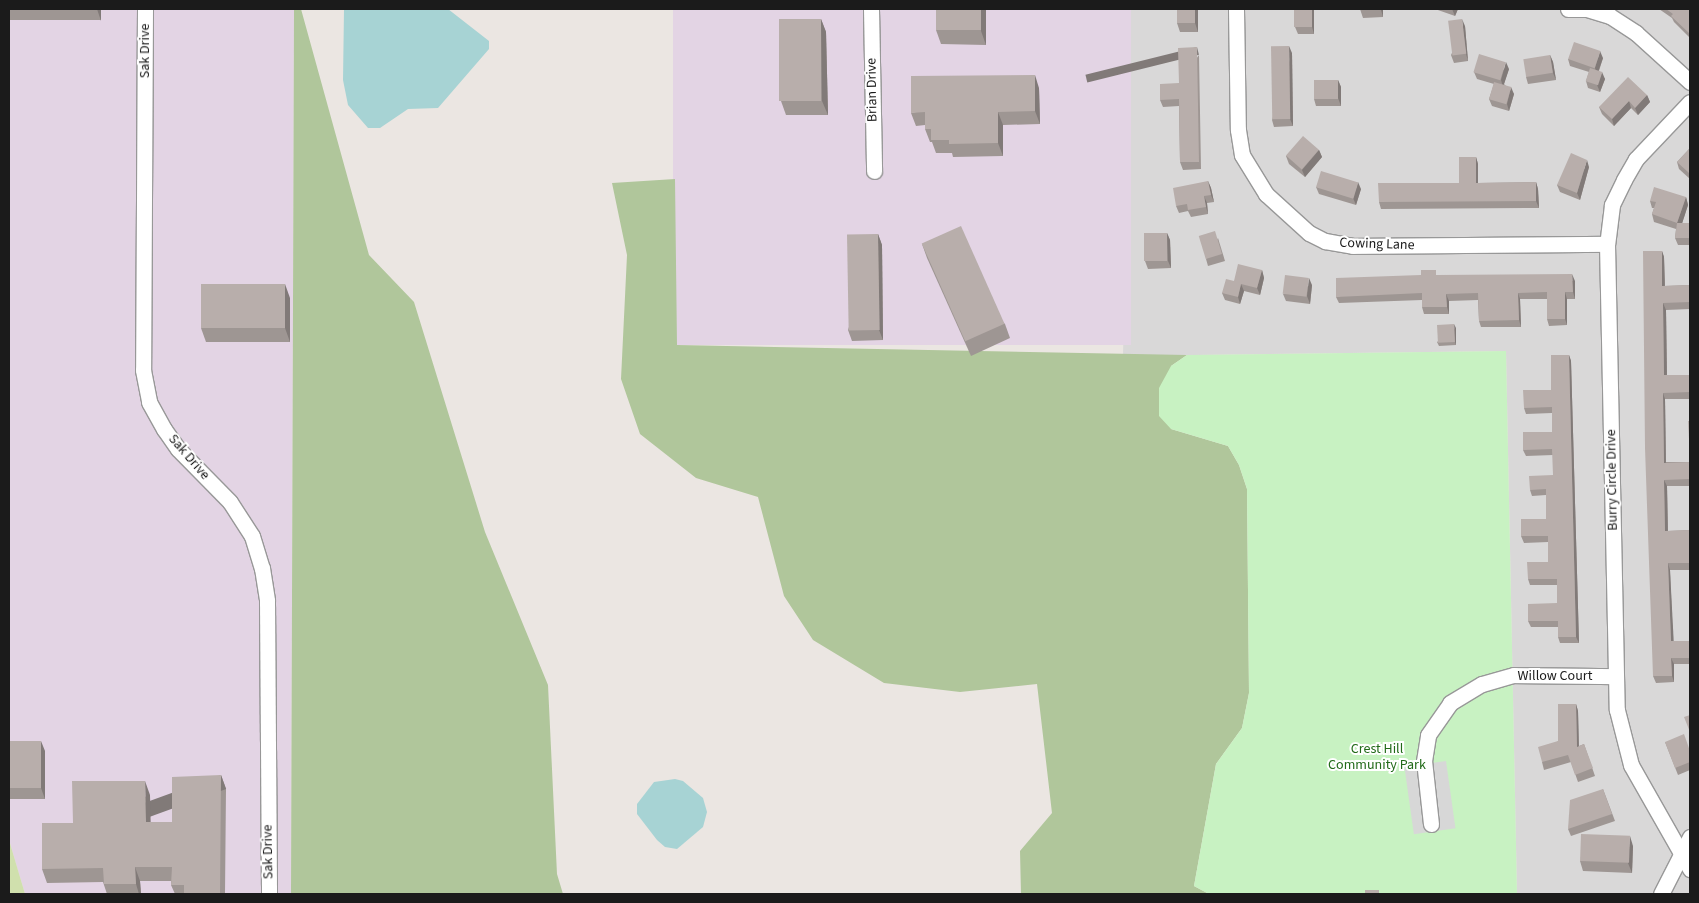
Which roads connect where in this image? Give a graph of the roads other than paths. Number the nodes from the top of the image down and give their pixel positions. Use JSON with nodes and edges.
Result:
{"nodes":[{"id":1,"x":145,"y":9,"type":"edge"},
{"id":2,"x":871,"y":9,"type":"edge"},
{"id":3,"x":1236,"y":9,"type":"edge"},
{"id":4,"x":1568,"y":9,"type":"edge"},
{"id":5,"x":1690,"y":82,"type":"edge"},
{"id":6,"x":1690,"y":102,"type":"edge"},
{"id":7,"x":874,"y":171,"type":"dead end"},
{"id":8,"x":1608,"y":244,"type":"junction"},
{"id":9,"x":1615,"y":676,"type":"junction"},
{"id":10,"x":1431,"y":824,"type":"dead end"},
{"id":11,"x":1690,"y":837,"type":"edge"},
{"id":12,"x":1680,"y":852,"type":"junction"},
{"id":13,"x":1690,"y":869,"type":"edge"},
{"id":14,"x":269,"y":894,"type":"edge"},
{"id":15,"x":1661,"y":894,"type":"edge"}],
"edges":[{"from":1,"to":14,"type":"street","name":"Sak Drive"},
{"from":2,"to":7,"type":"street","name":"Brian Drive"},
{"from":3,"to":8,"type":"street","name":"Cowing Lane"},
{"from":4,"to":5,"type":"street"},
{"from":6,"to":8,"type":"street","name":"Burry Circle Drive"},
{"from":8,"to":9,"type":"street","name":"Burry Circle Drive"},
{"from":9,"to":10,"type":"street","name":"Willow Court"},
{"from":9,"to":12,"type":"street","name":"Burry Circle Drive"},
{"from":11,"to":12,"type":"street"},
{"from":12,"to":13,"type":"street","name":"Burry Circle Drive"},
{"from":12,"to":15,"type":"street"}]}
